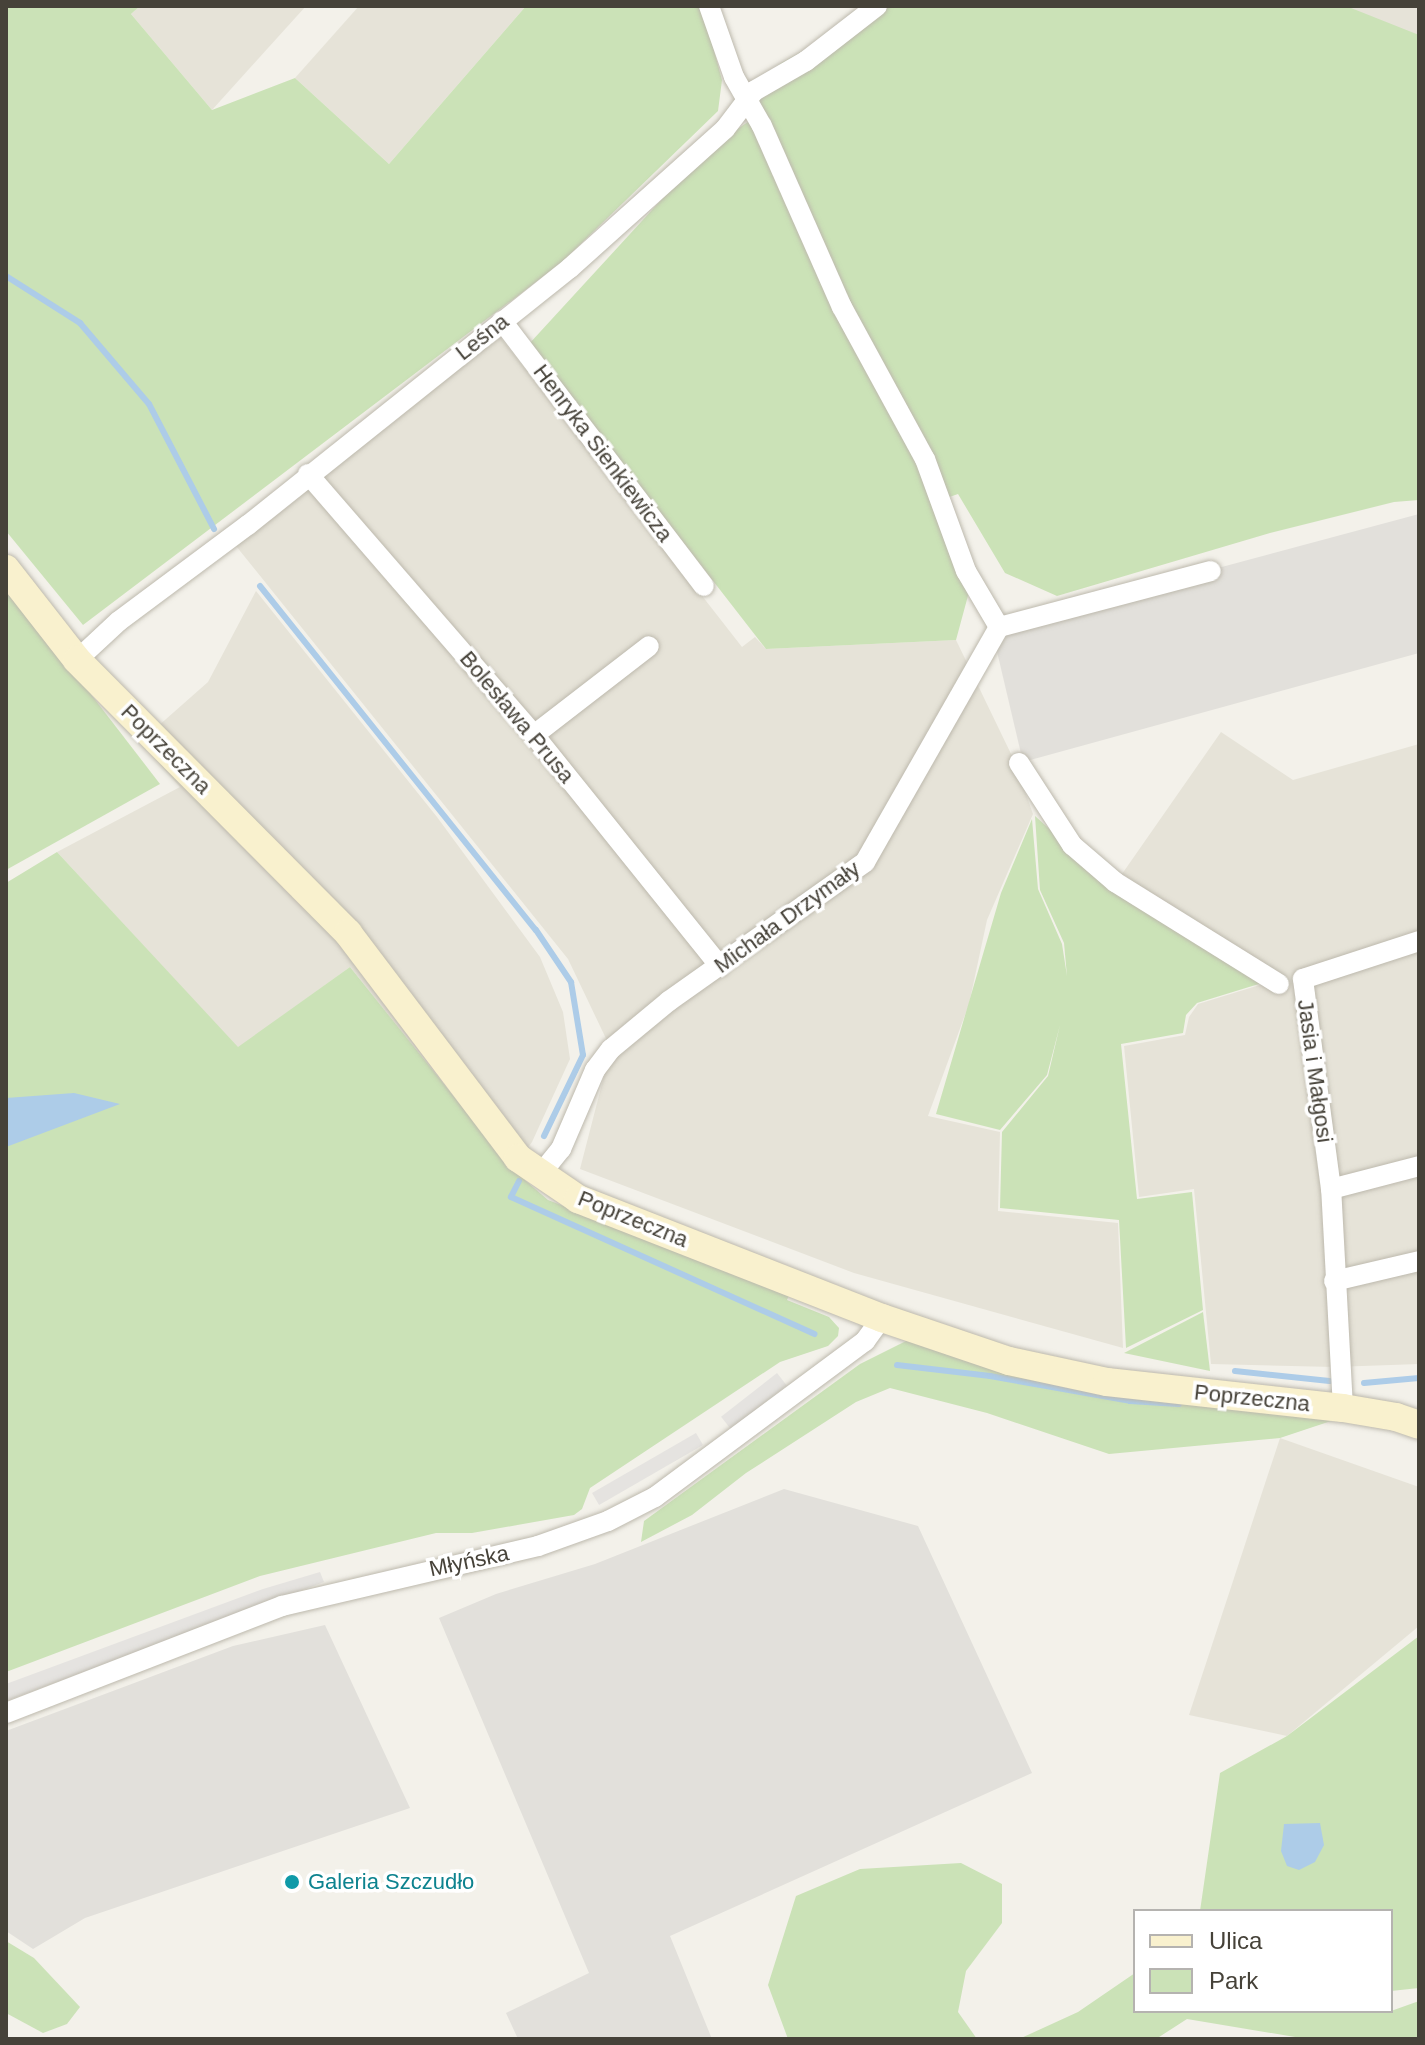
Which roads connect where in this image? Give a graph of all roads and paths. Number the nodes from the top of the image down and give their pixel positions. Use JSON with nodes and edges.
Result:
{"nodes":[{"id":1,"x":709,"y":6,"type":"edge"},
{"id":2,"x":877,"y":6,"type":"edge"},
{"id":3,"x":746,"y":99,"type":"junction"},
{"id":4,"x":502,"y":321,"type":"junction"},
{"id":5,"x":308,"y":474,"type":"junction"},
{"id":6,"x":6,"y":569,"type":"edge"},
{"id":7,"x":1211,"y":571,"type":"dead end"},
{"id":8,"x":704,"y":586,"type":"dead end"},
{"id":9,"x":999,"y":627,"type":"junction"},
{"id":10,"x":649,"y":646,"type":"dead end"},
{"id":11,"x":77,"y":660,"type":"junction"},
{"id":12,"x":534,"y":735,"type":"junction"},
{"id":13,"x":1019,"y":763,"type":"dead end"},
{"id":14,"x":1419,"y":941,"type":"edge"},
{"id":15,"x":720,"y":966,"type":"junction"},
{"id":16,"x":1279,"y":984,"type":"dead end"},
{"id":17,"x":1419,"y":1166,"type":"edge"},
{"id":18,"x":539,"y":1176,"type":"junction"},
{"id":19,"x":1331,"y":1189,"type":"junction"},
{"id":20,"x":1419,"y":1261,"type":"edge"},
{"id":21,"x":1334,"y":1281,"type":"junction"},
{"id":22,"x":882,"y":1318,"type":"junction"},
{"id":23,"x":1343,"y":1408,"type":"junction"},
{"id":24,"x":1419,"y":1425,"type":"edge"},
{"id":25,"x":6,"y":1713,"type":"edge"}],
"edges":[{"from":1,"to":3,"type":"street"},
{"from":2,"to":3,"type":"street","name":"Leśna"},
{"from":3,"to":4,"type":"street","name":"Leśna"},
{"from":3,"to":9,"type":"street"},
{"from":4,"to":5,"type":"street","name":"Leśna"},
{"from":4,"to":8,"type":"street","name":"Henryka Sienkiewicza"},
{"from":5,"to":11,"type":"street","name":"Leśna"},
{"from":5,"to":12,"type":"street","name":"Bolesława Prusa"},
{"from":6,"to":11,"type":"street","name":"Poprzeczna"},
{"from":7,"to":9,"type":"street"},
{"from":9,"to":15,"type":"street","name":"Michała Drzymały"},
{"from":10,"to":12,"type":"street"},
{"from":11,"to":18,"type":"street","name":"Poprzeczna"},
{"from":12,"to":15,"type":"street","name":"Bolesława Prusa"},
{"from":13,"to":16,"type":"street"},
{"from":14,"to":19,"type":"street","name":"Jasia i Małgosi"},
{"from":15,"to":18,"type":"street","name":"Michała Drzymały"},
{"from":17,"to":19,"type":"street"},
{"from":18,"to":22,"type":"street","name":"Poprzeczna"},
{"from":19,"to":21,"type":"street","name":"Jasia i Małgosi"},
{"from":20,"to":21,"type":"street"},
{"from":21,"to":23,"type":"street","name":"Jasia i Małgosi"},
{"from":22,"to":23,"type":"street","name":"Poprzeczna"},
{"from":22,"to":25,"type":"street","name":"Młyńska"},
{"from":23,"to":24,"type":"street","name":"Poprzeczna"}]}
